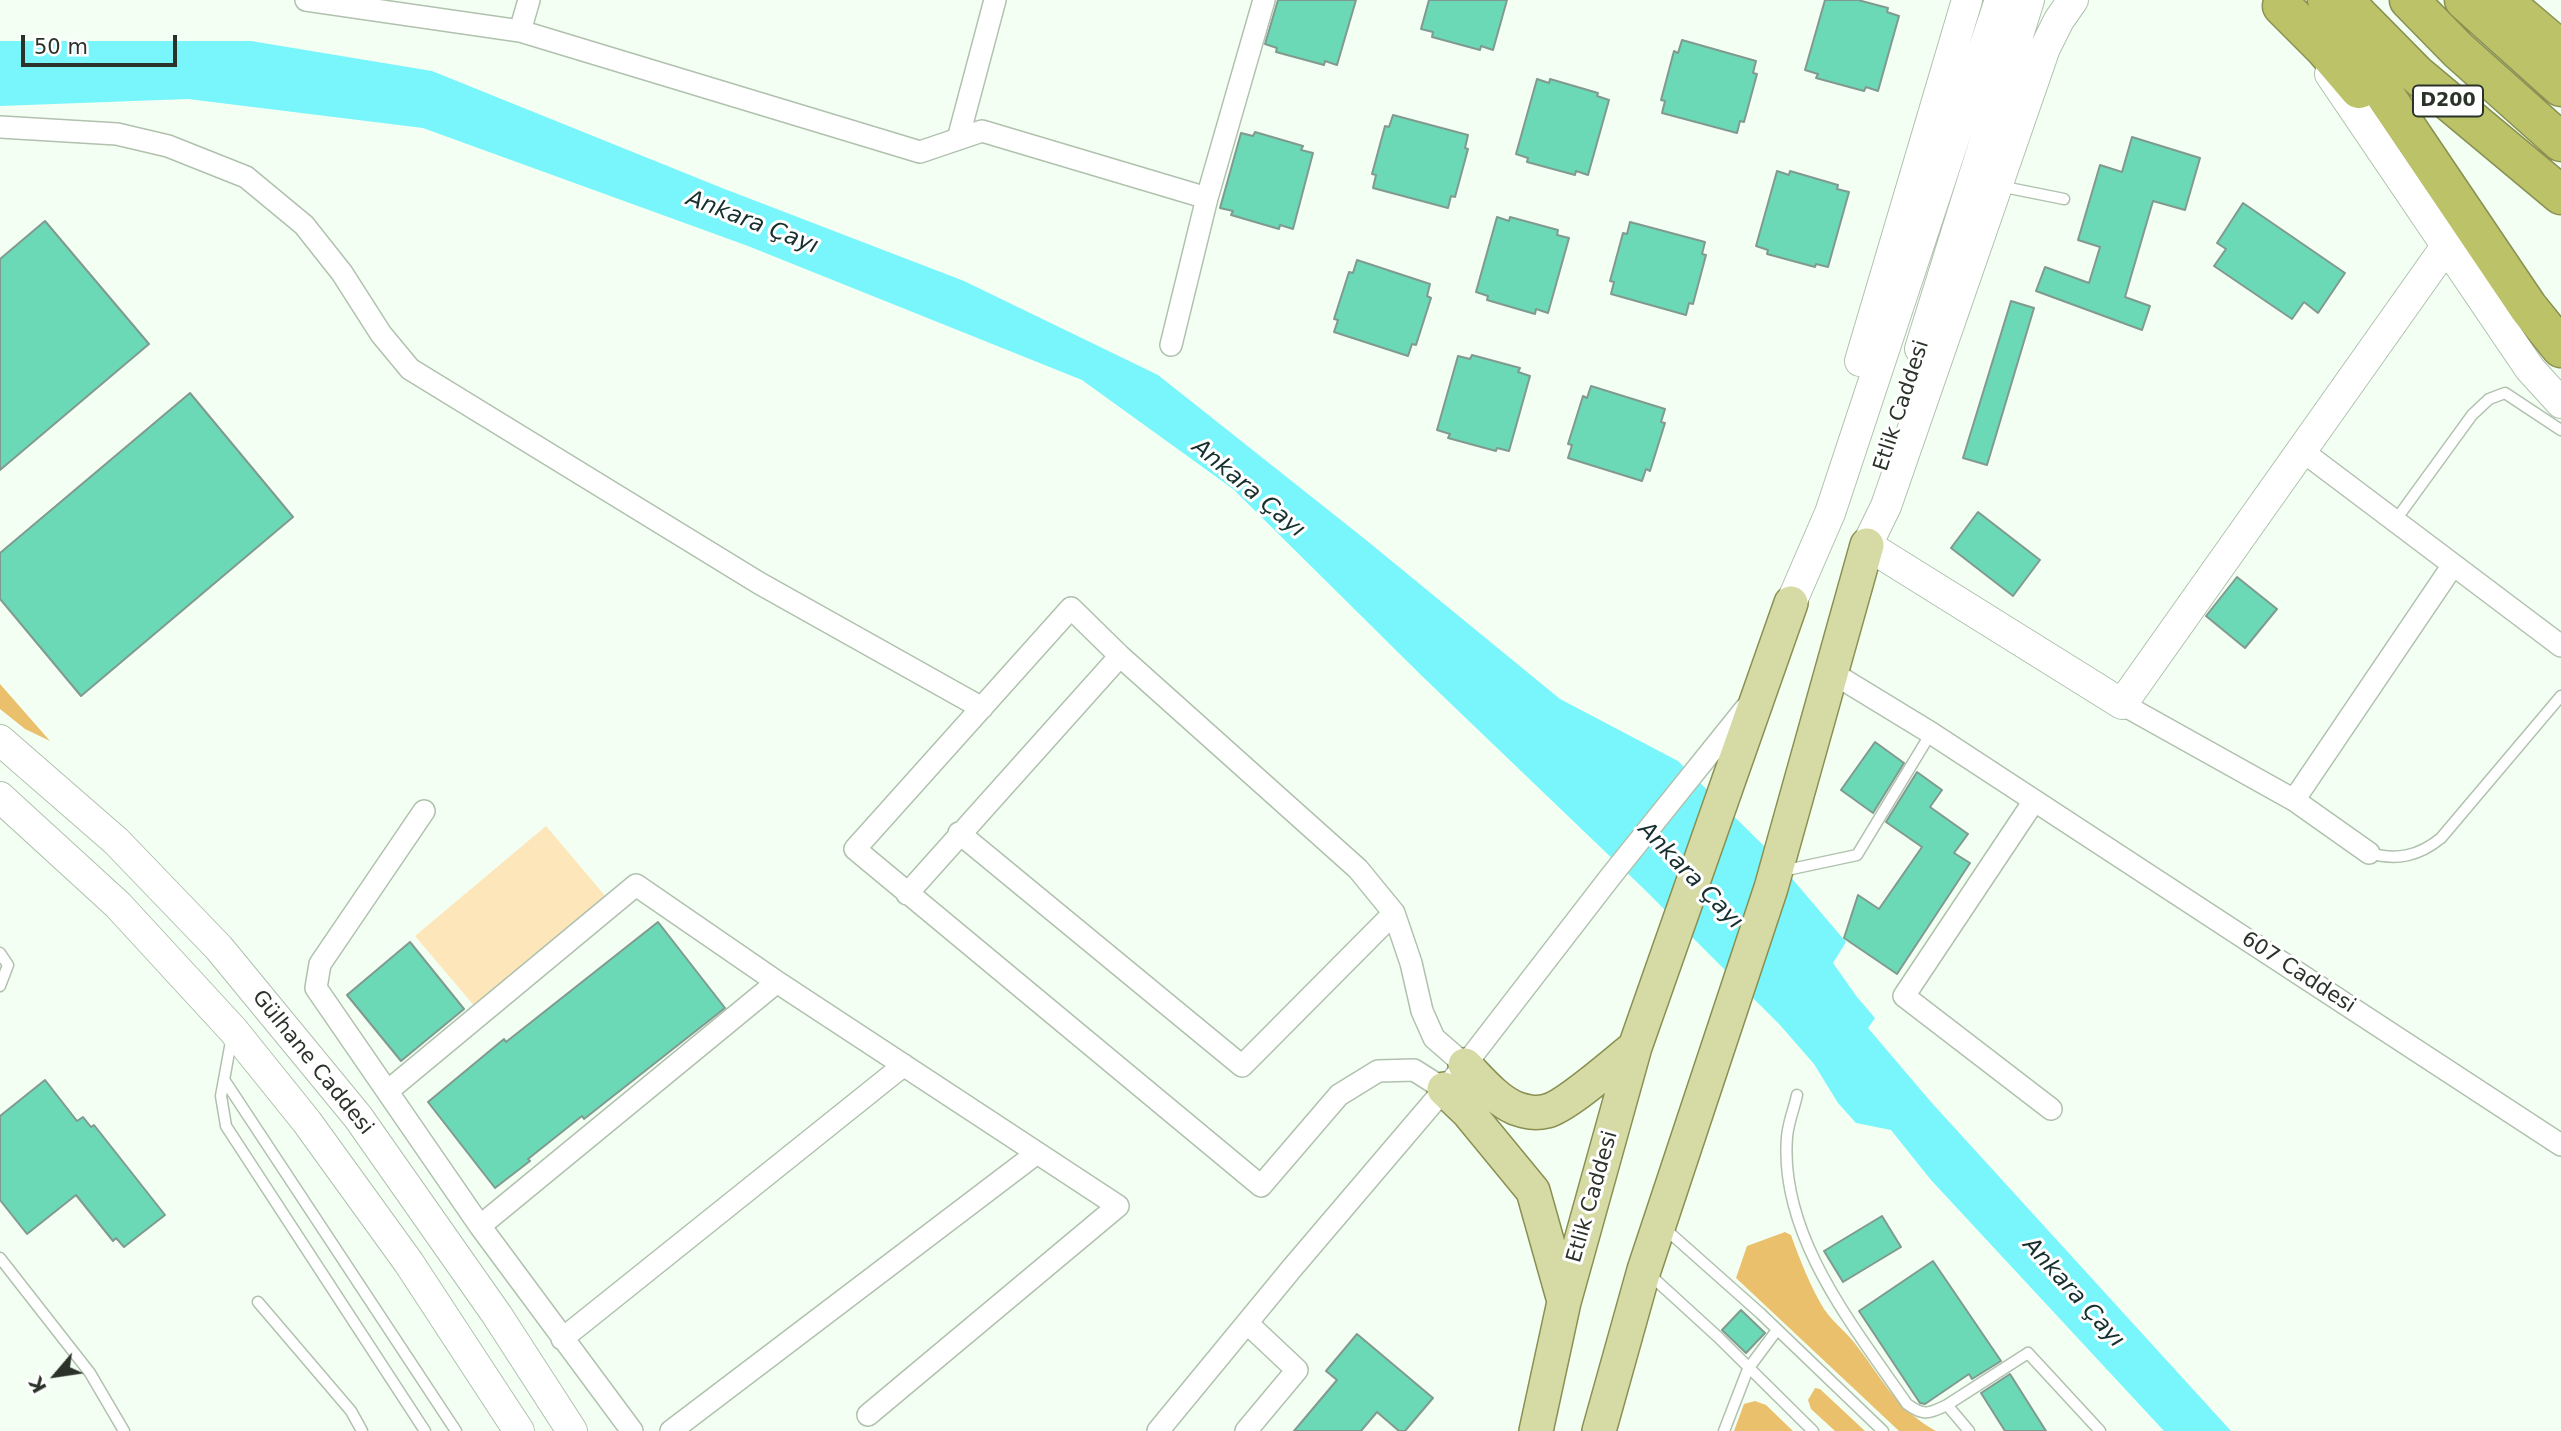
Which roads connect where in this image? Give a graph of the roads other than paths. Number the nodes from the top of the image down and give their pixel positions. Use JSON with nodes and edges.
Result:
{"nodes":[{"id":1,"x":306,"y":0,"type":"edge"},
{"id":2,"x":529,"y":0,"type":"edge"},
{"id":3,"x":995,"y":0,"type":"edge"},
{"id":4,"x":1264,"y":0,"type":"edge"},
{"id":5,"x":1967,"y":0,"type":"edge"},
{"id":6,"x":2000,"y":0,"type":"edge"},
{"id":7,"x":2029,"y":0,"type":"edge"},
{"id":8,"x":2073,"y":0,"type":"edge"},
{"id":9,"x":2327,"y":0,"type":"edge"},
{"id":10,"x":2342,"y":0,"type":"edge"},
{"id":11,"x":2409,"y":0,"type":"edge"},
{"id":12,"x":2464,"y":0,"type":"edge"},
{"id":13,"x":2502,"y":0,"type":"edge"},
{"id":14,"x":2279,"y":3,"type":"edge"},
{"id":15,"x":520,"y":31,"type":"junction"},
{"id":16,"x":2561,"y":50,"type":"edge"},
{"id":17,"x":2561,"y":87,"type":"edge"},
{"id":18,"x":0,"y":127,"type":"edge"},
{"id":19,"x":958,"y":139,"type":"junction"},
{"id":20,"x":2561,"y":142,"type":"edge"},
{"id":21,"x":1999,"y":186,"type":"junction"},
{"id":22,"x":2561,"y":195,"type":"edge"},
{"id":23,"x":1207,"y":198,"type":"junction"},
{"id":24,"x":2064,"y":199,"type":"dead end"},
{"id":25,"x":2458,"y":203,"type":"junction"},
{"id":26,"x":2445,"y":248,"type":"junction"},
{"id":27,"x":1171,"y":345,"type":"dead end"},
{"id":28,"x":2561,"y":348,"type":"edge"},
{"id":29,"x":2561,"y":403,"type":"edge"},
{"id":30,"x":2561,"y":430,"type":"edge"},
{"id":31,"x":2301,"y":450,"type":"junction"},
{"id":32,"x":2395,"y":521,"type":"junction"},
{"id":33,"x":1867,"y":545,"type":"junction"},
{"id":34,"x":2454,"y":565,"type":"junction"},
{"id":35,"x":1790,"y":603,"type":"junction"},
{"id":36,"x":2561,"y":646,"type":"edge"},
{"id":37,"x":1120,"y":656,"type":"junction"},
{"id":38,"x":1831,"y":672,"type":"junction"},
{"id":39,"x":1760,"y":690,"type":"junction"},
{"id":40,"x":2561,"y":696,"type":"edge"},
{"id":41,"x":2122,"y":704,"type":"junction"},
{"id":42,"x":982,"y":708,"type":"junction"},
{"id":43,"x":1931,"y":733,"type":"junction"},
{"id":44,"x":0,"y":740,"type":"edge"},
{"id":45,"x":0,"y":797,"type":"edge"},
{"id":46,"x":2294,"y":800,"type":"junction"},
{"id":47,"x":2034,"y":801,"type":"junction"},
{"id":48,"x":424,"y":811,"type":"dead end"},
{"id":49,"x":959,"y":833,"type":"junction"},
{"id":50,"x":2369,"y":853,"type":"joint"},
{"id":51,"x":1775,"y":872,"type":"junction"},
{"id":52,"x":907,"y":894,"type":"junction"},
{"id":53,"x":1394,"y":913,"type":"junction"},
{"id":54,"x":0,"y":953,"type":"edge"},
{"id":55,"x":776,"y":982,"type":"junction"},
{"id":56,"x":0,"y":986,"type":"edge"},
{"id":57,"x":233,"y":1030,"type":"junction"},
{"id":58,"x":1636,"y":1046,"type":"junction"},
{"id":59,"x":904,"y":1065,"type":"junction"},
{"id":60,"x":1455,"y":1077,"type":"junction"},
{"id":61,"x":225,"y":1081,"type":"junction"},
{"id":62,"x":389,"y":1090,"type":"junction"},
{"id":63,"x":1797,"y":1095,"type":"dead end"},
{"id":64,"x":2050,"y":1109,"type":"dead end"},
{"id":65,"x":2561,"y":1145,"type":"edge"},
{"id":66,"x":1037,"y":1153,"type":"junction"},
{"id":67,"x":1659,"y":1224,"type":"junction"},
{"id":68,"x":481,"y":1226,"type":"junction"},
{"id":69,"x":0,"y":1258,"type":"edge"},
{"id":70,"x":1644,"y":1270,"type":"junction"},
{"id":71,"x":258,"y":1302,"type":"dead end"},
{"id":72,"x":1564,"y":1302,"type":"junction"},
{"id":73,"x":1247,"y":1323,"type":"junction"},
{"id":74,"x":1777,"y":1329,"type":"junction"},
{"id":75,"x":562,"y":1339,"type":"junction"},
{"id":76,"x":1748,"y":1369,"type":"junction"},
{"id":77,"x":1947,"y":1405,"type":"junction"},
{"id":78,"x":868,"y":1415,"type":"dead end"},
{"id":79,"x":124,"y":1431,"type":"edge"},
{"id":80,"x":362,"y":1431,"type":"edge"},
{"id":81,"x":425,"y":1431,"type":"edge"},
{"id":82,"x":456,"y":1431,"type":"edge"},
{"id":83,"x":519,"y":1431,"type":"edge"},
{"id":84,"x":572,"y":1431,"type":"edge"},
{"id":85,"x":632,"y":1431,"type":"edge"},
{"id":86,"x":671,"y":1431,"type":"edge"},
{"id":87,"x":1158,"y":1431,"type":"edge"},
{"id":88,"x":1246,"y":1431,"type":"edge"},
{"id":89,"x":1536,"y":1431,"type":"edge"},
{"id":90,"x":1599,"y":1431,"type":"edge"},
{"id":91,"x":1724,"y":1431,"type":"edge"},
{"id":92,"x":1813,"y":1431,"type":"edge"},
{"id":93,"x":1883,"y":1431,"type":"edge"},
{"id":94,"x":1969,"y":1431,"type":"edge"},
{"id":95,"x":2100,"y":1431,"type":"edge"}],
"edges":[{"from":1,"to":15,"type":"street"},
{"from":2,"to":15,"type":"street"},
{"from":3,"to":19,"type":"street"},
{"from":4,"to":23,"type":"street"},
{"from":5,"to":35,"type":"main road"},
{"from":6,"to":35,"type":"main road","name":"Etlik Caddesi"},
{"from":7,"to":33,"type":"main road","name":"Etlik Caddesi"},
{"from":8,"to":21,"type":"main road"},
{"from":9,"to":25,"type":"highway"},
{"from":10,"to":22,"type":"highway","number":"D200"},
{"from":11,"to":20,"type":"highway","number":"D200"},
{"from":12,"to":17,"type":"highway"},
{"from":13,"to":16,"type":"highway"},
{"from":14,"to":25,"type":"highway"},
{"from":14,"to":26,"type":"main road"},
{"from":15,"to":19,"type":"street"},
{"from":18,"to":42,"type":"street"},
{"from":19,"to":23,"type":"street"},
{"from":21,"to":24,"type":"lane"},
{"from":21,"to":33,"type":"main road"},
{"from":23,"to":27,"type":"street"},
{"from":25,"to":28,"type":"highway"},
{"from":26,"to":29,"type":"main road"},
{"from":26,"to":31,"type":"main road"},
{"from":30,"to":32,"type":"lane"},
{"from":31,"to":32,"type":"street"},
{"from":31,"to":41,"type":"main road"},
{"from":32,"to":34,"type":"street"},
{"from":33,"to":38,"type":"main road","name":"Etlik Caddesi"},
{"from":33,"to":41,"type":"main road"},
{"from":34,"to":36,"type":"street"},
{"from":34,"to":46,"type":"street"},
{"from":35,"to":39,"type":"main road","name":"Etlik Caddesi"},
{"from":37,"to":42,"type":"street"},
{"from":37,"to":49,"type":"street"},
{"from":37,"to":53,"type":"street"},
{"from":38,"to":43,"type":"street","name":"607 Caddesi"},
{"from":38,"to":51,"type":"main road","name":"Etlik Caddesi"},
{"from":39,"to":58,"type":"main road","name":"Etlik Caddesi"},
{"from":39,"to":60,"type":"street"},
{"from":40,"to":50,"type":"lane"},
{"from":41,"to":46,"type":"street"},
{"from":42,"to":52,"type":"street"},
{"from":43,"to":47,"type":"street","name":"607 Caddesi"},
{"from":43,"to":51,"type":"lane"},
{"from":44,"to":84,"type":"main road","name":"Gülhane Caddesi"},
{"from":45,"to":57,"type":"main road","name":"Gülhane Caddesi"},
{"from":46,"to":50,"type":"street"},
{"from":47,"to":64,"type":"street"},
{"from":47,"to":65,"type":"street","name":"607 Caddesi"},
{"from":48,"to":62,"type":"street"},
{"from":49,"to":52,"type":"street"},
{"from":49,"to":53,"type":"street"},
{"from":51,"to":67,"type":"main road","name":"Etlik Caddesi"},
{"from":52,"to":60,"type":"street"},
{"from":53,"to":60,"type":"street"},
{"from":54,"to":56,"type":"lane"},
{"from":55,"to":59,"type":"street"},
{"from":55,"to":62,"type":"street"},
{"from":55,"to":68,"type":"street"},
{"from":57,"to":61,"type":"lane"},
{"from":57,"to":83,"type":"main road","name":"Gülhane Caddesi"},
{"from":58,"to":60,"type":"main road"},
{"from":58,"to":72,"type":"main road","name":"Etlik Caddesi"},
{"from":59,"to":66,"type":"street"},
{"from":59,"to":75,"type":"street"},
{"from":60,"to":72,"type":"main road"},
{"from":60,"to":73,"type":"street"},
{"from":61,"to":81,"type":"lane"},
{"from":61,"to":82,"type":"lane"},
{"from":62,"to":68,"type":"street"},
{"from":63,"to":77,"type":"lane"},
{"from":66,"to":78,"type":"street"},
{"from":66,"to":86,"type":"street"},
{"from":67,"to":70,"type":"main road"},
{"from":67,"to":74,"type":"lane"},
{"from":68,"to":75,"type":"street"},
{"from":69,"to":79,"type":"lane"},
{"from":70,"to":76,"type":"lane"},
{"from":70,"to":90,"type":"main road"},
{"from":71,"to":80,"type":"lane"},
{"from":72,"to":89,"type":"main road","name":"Etlik Caddesi"},
{"from":73,"to":87,"type":"street"},
{"from":73,"to":88,"type":"street"},
{"from":74,"to":76,"type":"lane"},
{"from":74,"to":93,"type":"lane"},
{"from":75,"to":85,"type":"street"},
{"from":76,"to":91,"type":"lane"},
{"from":76,"to":92,"type":"lane"},
{"from":77,"to":94,"type":"lane"},
{"from":77,"to":95,"type":"lane"}]}
